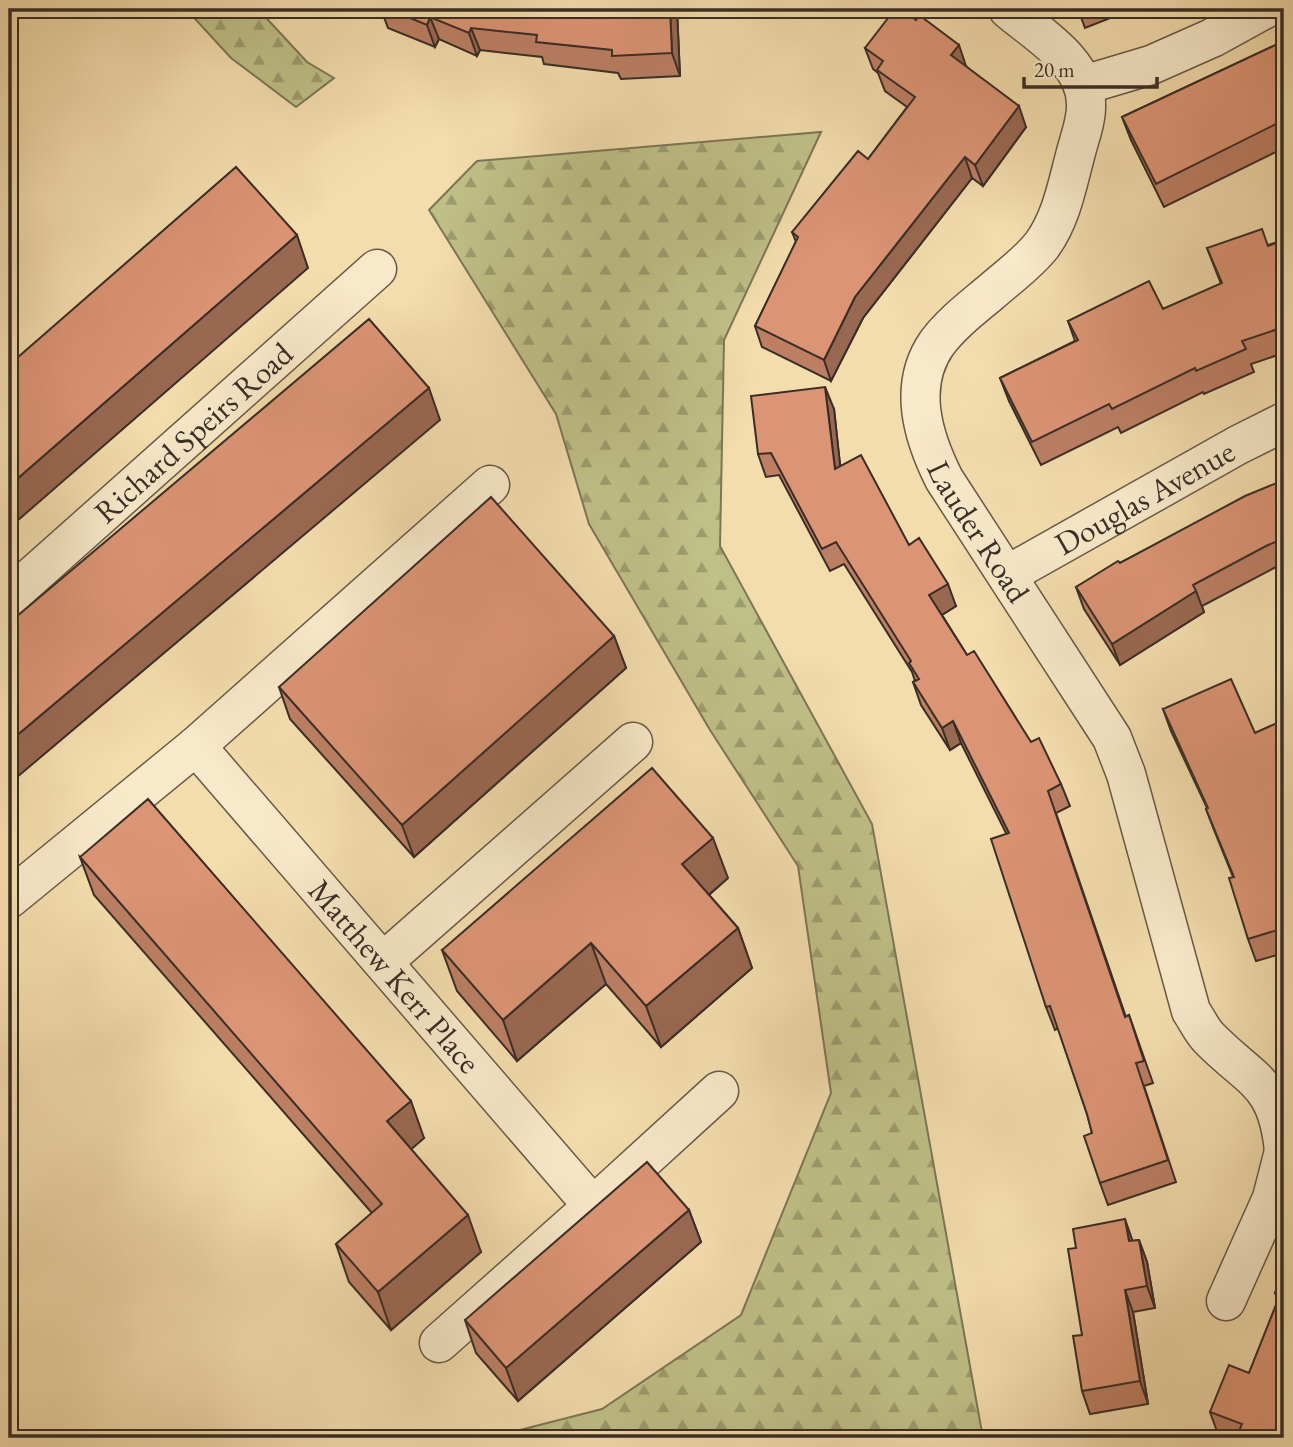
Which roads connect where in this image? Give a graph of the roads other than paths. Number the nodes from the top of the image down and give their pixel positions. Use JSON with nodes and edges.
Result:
{"nodes":[{"id":1,"x":1008,"y":9,"type":"edge"},
{"id":2,"x":1265,"y":9,"type":"edge"},
{"id":3,"x":1084,"y":85,"type":"junction"},
{"id":4,"x":377,"y":269,"type":"dead end"},
{"id":5,"x":1284,"y":422,"type":"edge"},
{"id":6,"x":490,"y":485,"type":"dead end"},
{"id":7,"x":1007,"y":576,"type":"junction"},
{"id":8,"x":9,"y":597,"type":"edge"},
{"id":9,"x":633,"y":742,"type":"dead end"},
{"id":10,"x":196,"y":746,"type":"junction"},
{"id":11,"x":9,"y":899,"type":"edge"},
{"id":12,"x":383,"y":962,"type":"junction"},
{"id":13,"x":1272,"y":1072,"type":"edge"},
{"id":14,"x":719,"y":1091,"type":"dead end"},
{"id":15,"x":1284,"y":1151,"type":"edge"},
{"id":16,"x":593,"y":1206,"type":"junction"},
{"id":17,"x":1226,"y":1301,"type":"dead end"},
{"id":18,"x":439,"y":1343,"type":"dead end"}],
"edges":[{"from":1,"to":3,"type":"street"},
{"from":2,"to":3,"type":"street"},
{"from":3,"to":7,"type":"street","name":"Lauder Road"},
{"from":4,"to":8,"type":"street","name":"Richard Speirs Road"},
{"from":5,"to":7,"type":"street","name":"Douglas Avenue"},
{"from":6,"to":10,"type":"street"},
{"from":7,"to":13,"type":"street","name":"Lauder Road"},
{"from":9,"to":12,"type":"street"},
{"from":10,"to":11,"type":"street"},
{"from":10,"to":12,"type":"street","name":"Matthew Kerr Place"},
{"from":12,"to":16,"type":"street","name":"Matthew Kerr Place"},
{"from":13,"to":15,"type":"street","name":"Lauder Road"},
{"from":14,"to":16,"type":"street"},
{"from":15,"to":17,"type":"street"},
{"from":16,"to":18,"type":"street"}]}
